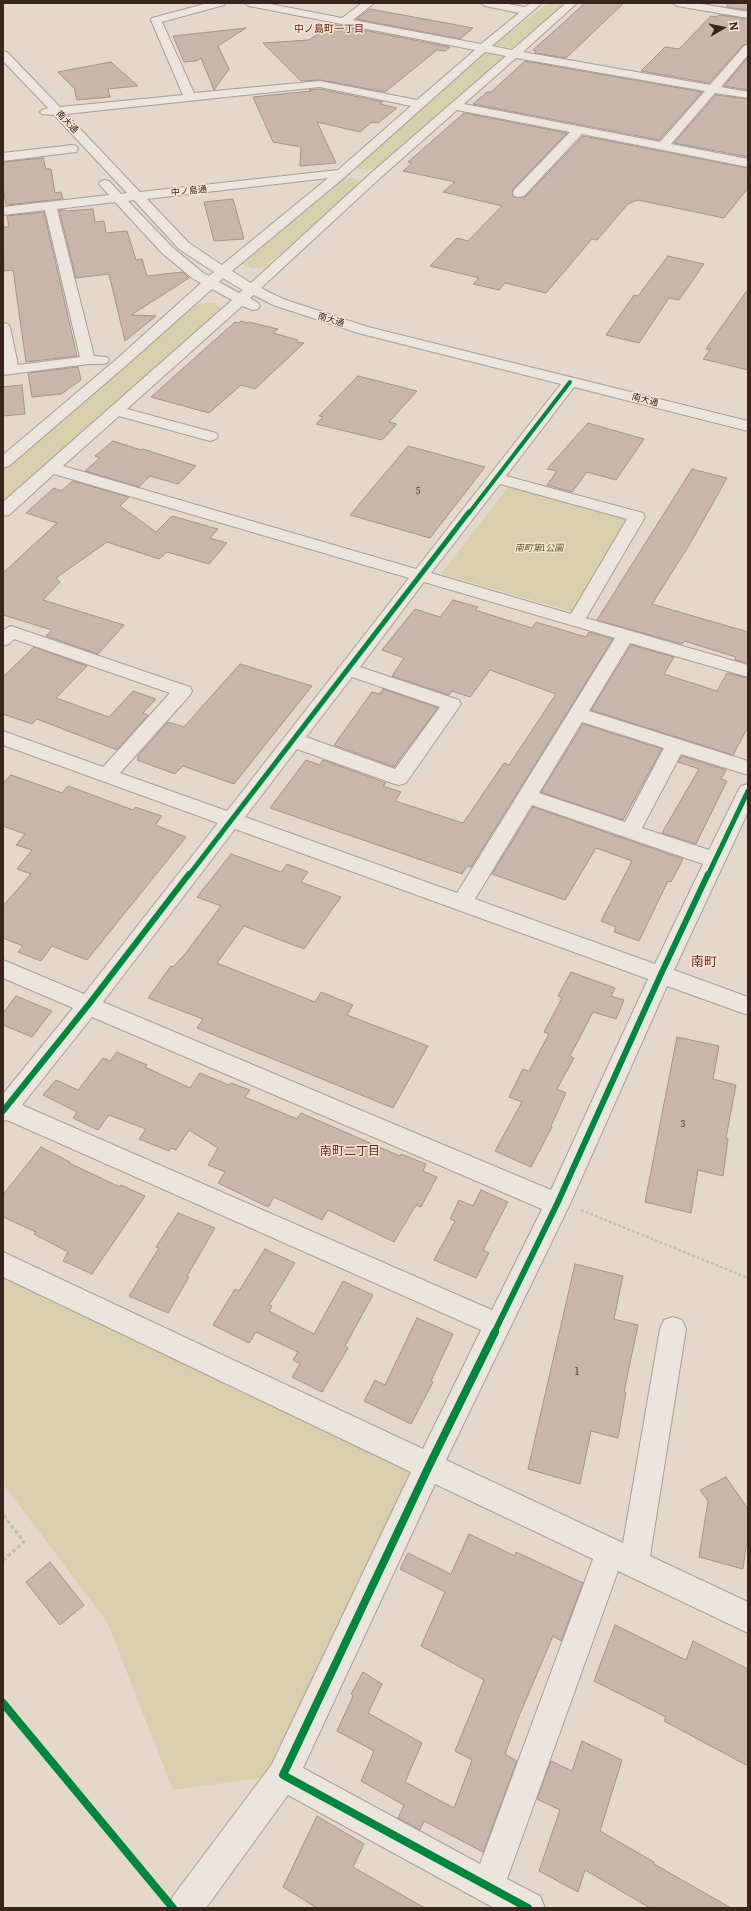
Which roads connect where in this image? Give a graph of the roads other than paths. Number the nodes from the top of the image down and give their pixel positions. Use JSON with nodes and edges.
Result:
{"nodes":[{"id":1,"x":220,"y":3,"type":"edge"},
{"id":2,"x":249,"y":3,"type":"edge"},
{"id":3,"x":369,"y":3,"type":"edge"},
{"id":4,"x":485,"y":3,"type":"edge"},
{"id":5,"x":572,"y":3,"type":"edge"},
{"id":6,"x":677,"y":3,"type":"edge"},
{"id":7,"x":533,"y":7,"type":"edge"},
{"id":8,"x":748,"y":15,"type":"edge"},
{"id":9,"x":344,"y":21,"type":"junction"},
{"id":10,"x":484,"y":47,"type":"junction"},
{"id":11,"x":746,"y":52,"type":"edge"},
{"id":12,"x":3,"y":54,"type":"edge"},
{"id":13,"x":515,"y":54,"type":"junction"},
{"id":14,"x":713,"y":88,"type":"junction"},
{"id":15,"x":748,"y":95,"type":"edge"},
{"id":16,"x":190,"y":97,"type":"junction"},
{"id":17,"x":419,"y":104,"type":"junction"},
{"id":18,"x":455,"y":106,"type":"junction"},
{"id":19,"x":57,"y":111,"type":"junction"},
{"id":20,"x":41,"y":114,"type":"dead end"},
{"id":21,"x":579,"y":130,"type":"junction"},
{"id":22,"x":663,"y":146,"type":"junction"},
{"id":23,"x":72,"y":149,"type":"dead end"},
{"id":24,"x":3,"y":157,"type":"edge"},
{"id":25,"x":748,"y":163,"type":"edge"},
{"id":26,"x":342,"y":173,"type":"junction"},
{"id":27,"x":96,"y":175,"type":"dead end"},
{"id":28,"x":375,"y":176,"type":"junction"},
{"id":29,"x":519,"y":193,"type":"dead end"},
{"id":30,"x":138,"y":196,"type":"junction"},
{"id":31,"x":119,"y":198,"type":"junction"},
{"id":32,"x":50,"y":206,"type":"junction"},
{"id":33,"x":3,"y":211,"type":"edge"},
{"id":34,"x":222,"y":272,"type":"junction"},
{"id":35,"x":210,"y":283,"type":"junction"},
{"id":36,"x":252,"y":289,"type":"junction"},
{"id":37,"x":240,"y":299,"type":"junction"},
{"id":38,"x":268,"y":313,"type":"dead end"},
{"id":39,"x":3,"y":327,"type":"edge"},
{"id":40,"x":415,"y":357,"type":"dead end"},
{"id":41,"x":88,"y":360,"type":"junction"},
{"id":42,"x":124,"y":360,"type":"junction"},
{"id":43,"x":7,"y":370,"type":"edge"},
{"id":44,"x":566,"y":387,"type":"junction"},
{"id":45,"x":115,"y":410,"type":"junction"},
{"id":46,"x":748,"y":426,"type":"edge"},
{"id":47,"x":210,"y":436,"type":"dead end"},
{"id":48,"x":748,"y":439,"type":"edge"},
{"id":49,"x":5,"y":460,"type":"edge"},
{"id":50,"x":51,"y":468,"type":"junction"},
{"id":51,"x":496,"y":478,"type":"junction"},
{"id":52,"x":3,"y":511,"type":"edge"},
{"id":53,"x":420,"y":576,"type":"junction"},
{"id":54,"x":575,"y":622,"type":"junction"},
{"id":55,"x":624,"y":636,"type":"junction"},
{"id":56,"x":3,"y":640,"type":"edge"},
{"id":57,"x":348,"y":670,"type":"junction"},
{"id":58,"x":748,"y":671,"type":"edge"},
{"id":59,"x":577,"y":714,"type":"junction"},
{"id":60,"x":3,"y":738,"type":"edge"},
{"id":61,"x":293,"y":740,"type":"junction"},
{"id":62,"x":676,"y":745,"type":"junction"},
{"id":63,"x":748,"y":768,"type":"edge"},
{"id":64,"x":106,"y":776,"type":"junction"},
{"id":65,"x":748,"y":791,"type":"edge"},
{"id":66,"x":527,"y":796,"type":"junction"},
{"id":67,"x":231,"y":821,"type":"junction"},
{"id":68,"x":630,"y":831,"type":"junction"},
{"id":69,"x":715,"y":860,"type":"junction"},
{"id":70,"x":462,"y":903,"type":"junction"},
{"id":71,"x":3,"y":969,"type":"edge"},
{"id":72,"x":661,"y":974,"type":"junction"},
{"id":73,"x":89,"y":1004,"type":"junction"},
{"id":74,"x":748,"y":1006,"type":"edge"},
{"id":75,"x":4,"y":1110,"type":"edge"},
{"id":76,"x":558,"y":1204,"type":"junction"},
{"id":77,"x":3,"y":1264,"type":"edge"},
{"id":78,"x":498,"y":1325,"type":"junction"},
{"id":79,"x":673,"y":1329,"type":"dead end"},
{"id":80,"x":429,"y":1466,"type":"junction"},
{"id":81,"x":622,"y":1559,"type":"junction"},
{"id":82,"x":748,"y":1618,"type":"edge"},
{"id":83,"x":283,"y":1775,"type":"junction"},
{"id":84,"x":488,"y":1886,"type":"junction"},
{"id":85,"x":185,"y":1908,"type":"edge"},
{"id":86,"x":528,"y":1908,"type":"edge"}],
"edges":[{"from":1,"to":16,"type":"street"},
{"from":2,"to":9,"type":"street"},
{"from":3,"to":9,"type":"street"},
{"from":4,"to":7,"type":"street"},
{"from":5,"to":13,"type":"street"},
{"from":6,"to":8,"type":"street"},
{"from":7,"to":10,"type":"street"},
{"from":9,"to":10,"type":"street"},
{"from":10,"to":13,"type":"street"},
{"from":10,"to":17,"type":"street"},
{"from":11,"to":14,"type":"street"},
{"from":12,"to":19,"type":"street","name":"南大通"},
{"from":13,"to":14,"type":"street"},
{"from":13,"to":18,"type":"street"},
{"from":14,"to":15,"type":"street"},
{"from":14,"to":22,"type":"street"},
{"from":16,"to":17,"type":"street"},
{"from":16,"to":19,"type":"street"},
{"from":17,"to":26,"type":"street"},
{"from":18,"to":21,"type":"street"},
{"from":18,"to":28,"type":"street"},
{"from":19,"to":20,"type":"street"},
{"from":19,"to":30,"type":"street","name":"南大通"},
{"from":21,"to":22,"type":"street"},
{"from":21,"to":29,"type":"street"},
{"from":22,"to":25,"type":"street"},
{"from":23,"to":24,"type":"street"},
{"from":26,"to":28,"type":"street","name":"中ノ島通"},
{"from":26,"to":30,"type":"street","name":"中ノ島通"},
{"from":26,"to":34,"type":"street"},
{"from":27,"to":31,"type":"street"},
{"from":28,"to":36,"type":"street"},
{"from":30,"to":31,"type":"street","name":"中ノ島通"},
{"from":30,"to":34,"type":"street","name":"南大通"},
{"from":31,"to":32,"type":"street","name":"中ノ島通"},
{"from":31,"to":35,"type":"street"},
{"from":32,"to":33,"type":"street","name":"中ノ島通"},
{"from":32,"to":41,"type":"street"},
{"from":34,"to":35,"type":"street"},
{"from":34,"to":36,"type":"street","name":"南大通"},
{"from":35,"to":37,"type":"street"},
{"from":35,"to":42,"type":"street"},
{"from":36,"to":37,"type":"street"},
{"from":36,"to":44,"type":"street","name":"南大通"},
{"from":37,"to":38,"type":"street"},
{"from":37,"to":45,"type":"street"},
{"from":39,"to":43,"type":"street"},
{"from":40,"to":44,"type":"street","name":"南大通"},
{"from":41,"to":42,"type":"street"},
{"from":41,"to":43,"type":"street"},
{"from":42,"to":49,"type":"street"},
{"from":44,"to":46,"type":"street","name":"南大通"},
{"from":44,"to":48,"type":"street","name":"南大通"},
{"from":44,"to":51,"type":"street"},
{"from":45,"to":47,"type":"street"},
{"from":45,"to":50,"type":"street"},
{"from":50,"to":52,"type":"street"},
{"from":50,"to":53,"type":"street"},
{"from":51,"to":53,"type":"street"},
{"from":51,"to":54,"type":"street"},
{"from":53,"to":54,"type":"street"},
{"from":53,"to":57,"type":"street"},
{"from":54,"to":55,"type":"street"},
{"from":55,"to":58,"type":"street"},
{"from":55,"to":59,"type":"street"},
{"from":56,"to":64,"type":"street"},
{"from":57,"to":61,"type":"street"},
{"from":57,"to":61,"type":"street"},
{"from":59,"to":62,"type":"street"},
{"from":59,"to":66,"type":"street"},
{"from":60,"to":64,"type":"street"},
{"from":61,"to":67,"type":"street"},
{"from":62,"to":63,"type":"street"},
{"from":62,"to":68,"type":"street"},
{"from":64,"to":67,"type":"street"},
{"from":65,"to":69,"type":"street"},
{"from":66,"to":68,"type":"street"},
{"from":66,"to":70,"type":"street"},
{"from":67,"to":70,"type":"street"},
{"from":67,"to":73,"type":"street"},
{"from":68,"to":69,"type":"street"},
{"from":69,"to":72,"type":"street"},
{"from":70,"to":72,"type":"street"},
{"from":71,"to":73,"type":"street"},
{"from":72,"to":74,"type":"street"},
{"from":72,"to":76,"type":"street"},
{"from":73,"to":75,"type":"street"},
{"from":73,"to":76,"type":"street"},
{"from":75,"to":78,"type":"street"},
{"from":76,"to":78,"type":"street"},
{"from":77,"to":80,"type":"street"},
{"from":78,"to":80,"type":"street"},
{"from":79,"to":81,"type":"street"},
{"from":80,"to":81,"type":"street"},
{"from":80,"to":83,"type":"street"},
{"from":81,"to":82,"type":"street"},
{"from":81,"to":84,"type":"street"},
{"from":83,"to":84,"type":"street"},
{"from":83,"to":85,"type":"street"},
{"from":84,"to":86,"type":"street"}]}
